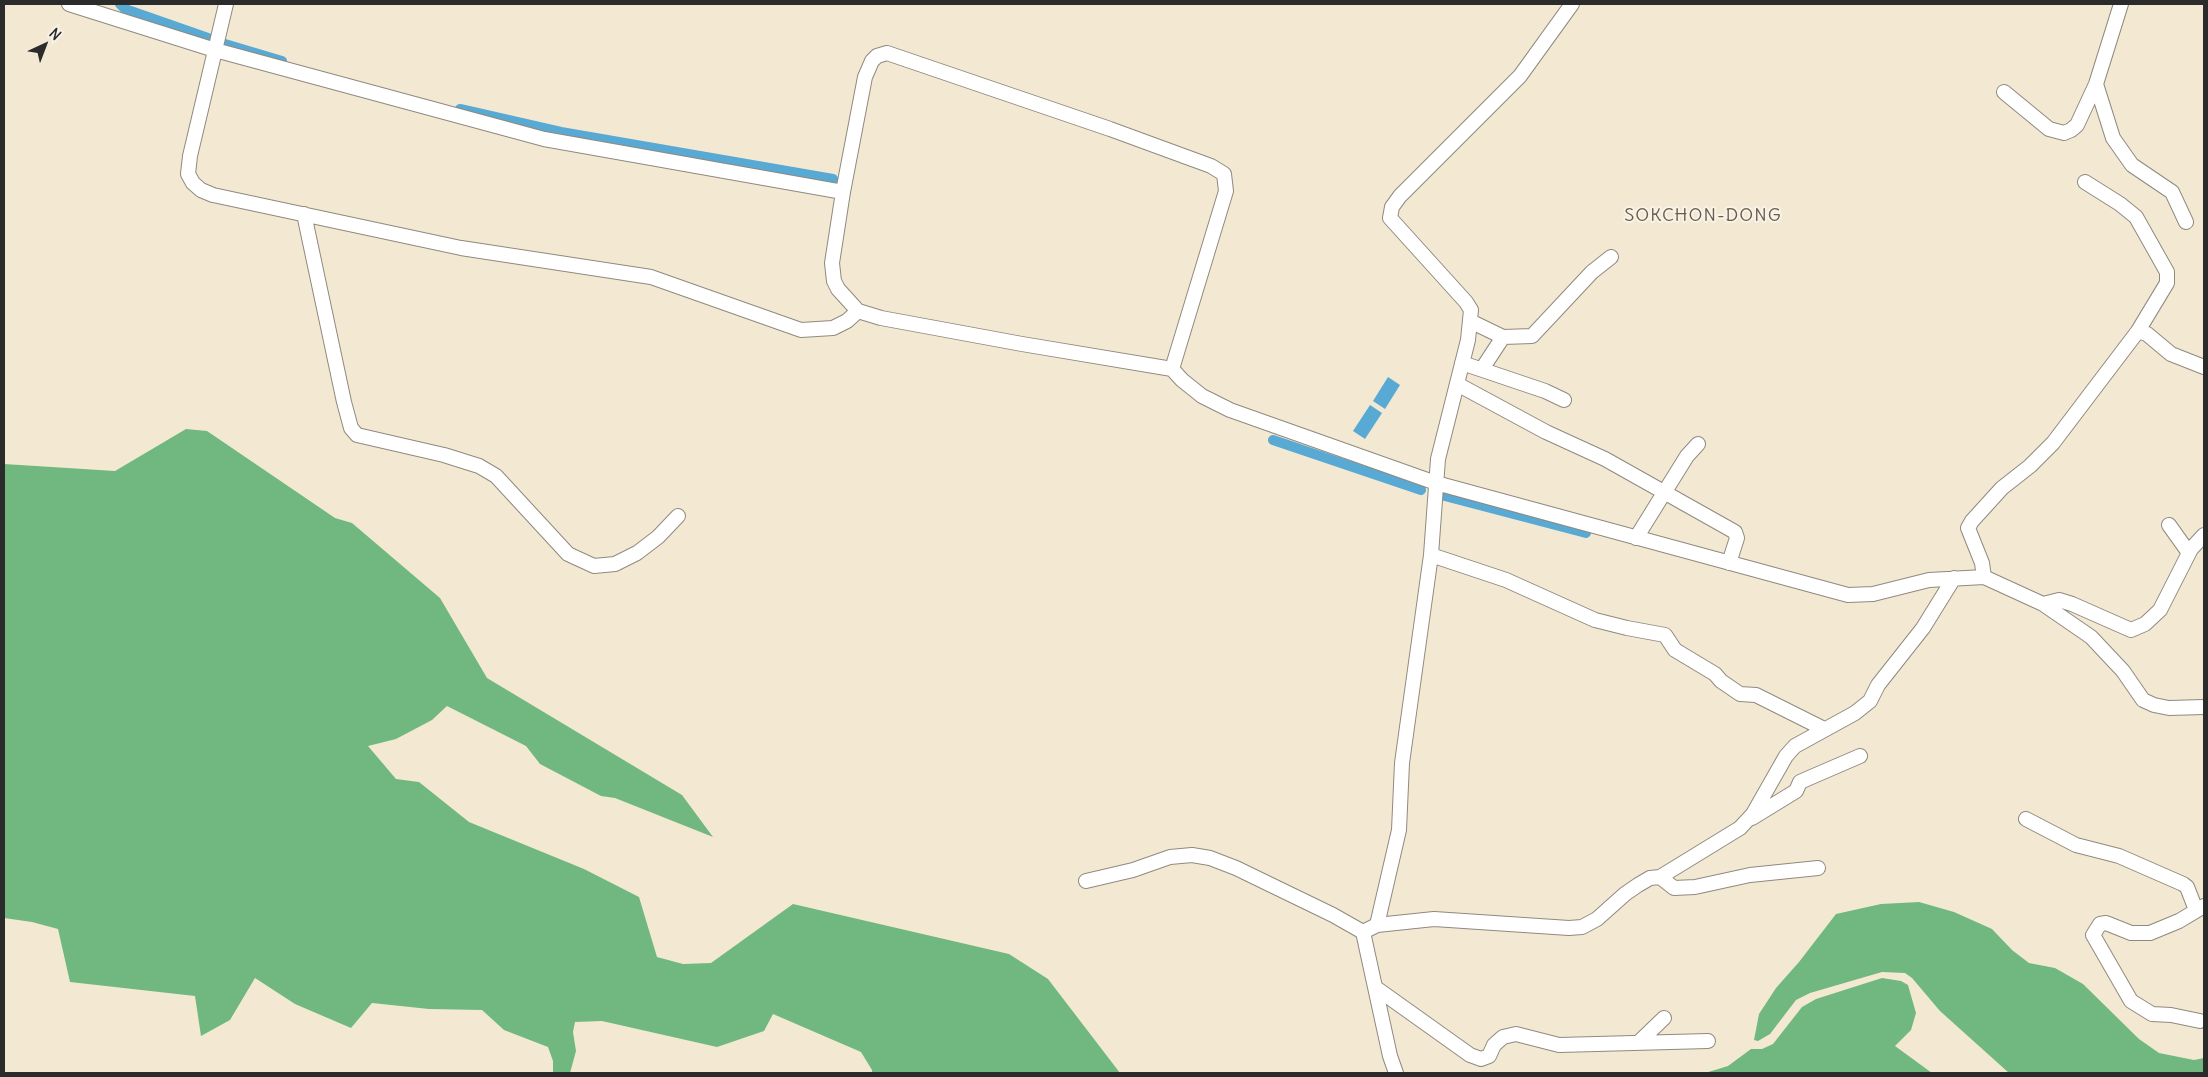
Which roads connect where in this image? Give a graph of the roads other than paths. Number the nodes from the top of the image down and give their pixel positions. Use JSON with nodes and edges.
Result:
{"nodes":[{"id":1,"x":69,"y":4,"type":"edge"},
{"id":2,"x":226,"y":4,"type":"edge"},
{"id":3,"x":1572,"y":4,"type":"edge"},
{"id":4,"x":2121,"y":4,"type":"edge"},
{"id":5,"x":215,"y":50,"type":"junction"},
{"id":6,"x":2096,"y":84,"type":"junction"},
{"id":7,"x":2004,"y":92,"type":"dead end"},
{"id":8,"x":2085,"y":182,"type":"dead end"},
{"id":9,"x":843,"y":192,"type":"junction"},
{"id":10,"x":304,"y":214,"type":"junction"},
{"id":11,"x":2186,"y":222,"type":"dead end"},
{"id":12,"x":1611,"y":257,"type":"dead end"},
{"id":13,"x":858,"y":311,"type":"junction"},
{"id":14,"x":1470,"y":321,"type":"junction"},
{"id":15,"x":2138,"y":331,"type":"junction"},
{"id":16,"x":1503,"y":337,"type":"junction"},
{"id":17,"x":1462,"y":364,"type":"junction"},
{"id":18,"x":2204,"y":367,"type":"edge"},
{"id":19,"x":1172,"y":369,"type":"junction"},
{"id":20,"x":1482,"y":369,"type":"junction"},
{"id":21,"x":1457,"y":384,"type":"junction"},
{"id":22,"x":1564,"y":400,"type":"dead end"},
{"id":23,"x":1698,"y":444,"type":"dead end"},
{"id":24,"x":1436,"y":483,"type":"junction"},
{"id":25,"x":1664,"y":492,"type":"junction"},
{"id":26,"x":678,"y":516,"type":"dead end"},
{"id":27,"x":2169,"y":524,"type":"dead end"},
{"id":28,"x":2204,"y":535,"type":"edge"},
{"id":29,"x":1636,"y":538,"type":"junction"},
{"id":30,"x":2189,"y":552,"type":"junction"},
{"id":31,"x":1431,"y":555,"type":"junction"},
{"id":32,"x":1729,"y":563,"type":"junction"},
{"id":33,"x":1984,"y":577,"type":"junction"},
{"id":34,"x":1954,"y":578,"type":"junction"},
{"id":35,"x":2043,"y":604,"type":"junction"},
{"id":36,"x":2204,"y":707,"type":"edge"},
{"id":37,"x":1824,"y":729,"type":"junction"},
{"id":38,"x":1860,"y":756,"type":"dead end"},
{"id":39,"x":2026,"y":819,"type":"dead end"},
{"id":40,"x":1747,"y":821,"type":"junction"},
{"id":41,"x":1818,"y":868,"type":"dead end"},
{"id":42,"x":1660,"y":877,"type":"junction"},
{"id":43,"x":1086,"y":881,"type":"dead end"},
{"id":44,"x":2200,"y":908,"type":"edge"},
{"id":45,"x":1377,"y":925,"type":"junction"},
{"id":46,"x":1363,"y":932,"type":"junction"},
{"id":47,"x":1376,"y":988,"type":"junction"},
{"id":48,"x":1664,"y":1018,"type":"dead end"},
{"id":49,"x":2200,"y":1021,"type":"dead end"},
{"id":50,"x":1708,"y":1041,"type":"dead end"},
{"id":51,"x":1638,"y":1042,"type":"junction"},
{"id":52,"x":1396,"y":1073,"type":"edge"}],
"edges":[{"from":1,"to":5,"type":"street"},
{"from":2,"to":5,"type":"street"},
{"from":3,"to":14,"type":"street"},
{"from":4,"to":6,"type":"street"},
{"from":5,"to":9,"type":"street"},
{"from":5,"to":10,"type":"street"},
{"from":6,"to":7,"type":"street"},
{"from":6,"to":11,"type":"street"},
{"from":8,"to":15,"type":"street"},
{"from":9,"to":13,"type":"street"},
{"from":9,"to":19,"type":"street"},
{"from":10,"to":13,"type":"street"},
{"from":10,"to":26,"type":"street"},
{"from":12,"to":16,"type":"street"},
{"from":13,"to":19,"type":"street"},
{"from":14,"to":16,"type":"street"},
{"from":14,"to":17,"type":"street"},
{"from":15,"to":18,"type":"street"},
{"from":15,"to":33,"type":"street"},
{"from":16,"to":20,"type":"street"},
{"from":17,"to":20,"type":"street"},
{"from":17,"to":21,"type":"street"},
{"from":19,"to":24,"type":"street"},
{"from":20,"to":22,"type":"street"},
{"from":21,"to":24,"type":"street"},
{"from":21,"to":25,"type":"street"},
{"from":23,"to":25,"type":"street"},
{"from":24,"to":29,"type":"street"},
{"from":24,"to":31,"type":"street"},
{"from":25,"to":29,"type":"street"},
{"from":25,"to":32,"type":"street"},
{"from":27,"to":30,"type":"street"},
{"from":28,"to":30,"type":"street"},
{"from":29,"to":32,"type":"street"},
{"from":30,"to":35,"type":"street"},
{"from":31,"to":37,"type":"street"},
{"from":31,"to":45,"type":"street"},
{"from":32,"to":34,"type":"street"},
{"from":33,"to":34,"type":"street"},
{"from":33,"to":35,"type":"street"},
{"from":34,"to":37,"type":"street"},
{"from":35,"to":36,"type":"street"},
{"from":37,"to":40,"type":"street"},
{"from":38,"to":40,"type":"street"},
{"from":39,"to":44,"type":"street"},
{"from":40,"to":42,"type":"street"},
{"from":41,"to":42,"type":"street"},
{"from":42,"to":45,"type":"street"},
{"from":43,"to":46,"type":"street"},
{"from":44,"to":49,"type":"street"},
{"from":45,"to":46,"type":"street"},
{"from":46,"to":47,"type":"street"},
{"from":47,"to":51,"type":"street"},
{"from":47,"to":52,"type":"street"},
{"from":48,"to":51,"type":"street"},
{"from":50,"to":51,"type":"street"}]}
